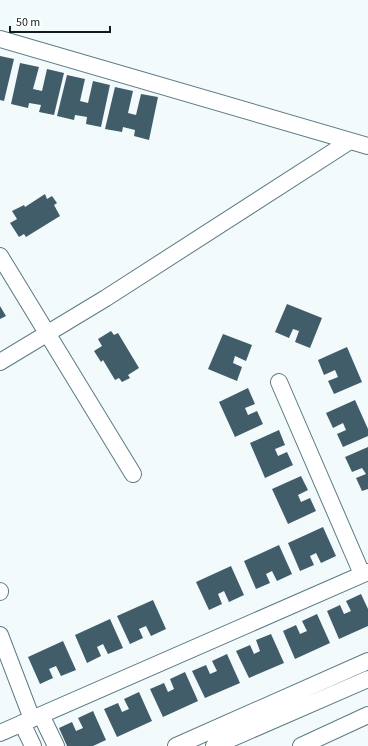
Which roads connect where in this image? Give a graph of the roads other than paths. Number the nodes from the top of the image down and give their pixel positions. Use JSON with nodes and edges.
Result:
{"nodes":[{"id":1,"x":0,"y":39,"type":"edge"},
{"id":2,"x":350,"y":141,"type":"junction"},
{"id":3,"x":368,"y":146,"type":"edge"},
{"id":4,"x":0,"y":256,"type":"edge"},
{"id":5,"x":47,"y":334,"type":"junction"},
{"id":6,"x":0,"y":362,"type":"edge"},
{"id":7,"x":279,"y":382,"type":"dead end"},
{"id":8,"x":133,"y":474,"type":"dead end"},
{"id":9,"x":365,"y":573,"type":"edge"},
{"id":10,"x":0,"y":635,"type":"edge"},
{"id":11,"x":368,"y":661,"type":"edge"},
{"id":12,"x":368,"y":679,"type":"edge"},
{"id":13,"x":368,"y":716,"type":"edge"},
{"id":14,"x":32,"y":719,"type":"junction"},
{"id":15,"x":0,"y":733,"type":"edge"},
{"id":16,"x":33,"y":746,"type":"edge"},
{"id":17,"x":56,"y":746,"type":"edge"},
{"id":18,"x":176,"y":746,"type":"edge"},
{"id":19,"x":214,"y":746,"type":"edge"},
{"id":20,"x":301,"y":746,"type":"edge"}],
"edges":[{"from":1,"to":2,"type":"street"},
{"from":2,"to":3,"type":"street"},
{"from":2,"to":5,"type":"street"},
{"from":4,"to":5,"type":"street"},
{"from":5,"to":6,"type":"street"},
{"from":5,"to":8,"type":"street"},
{"from":7,"to":9,"type":"street"},
{"from":9,"to":14,"type":"street"},
{"from":10,"to":14,"type":"street"},
{"from":11,"to":18,"type":"street"},
{"from":12,"to":19,"type":"street"},
{"from":13,"to":20,"type":"street"},
{"from":14,"to":15,"type":"street"},
{"from":14,"to":16,"type":"street"},
{"from":14,"to":17,"type":"street"}]}
